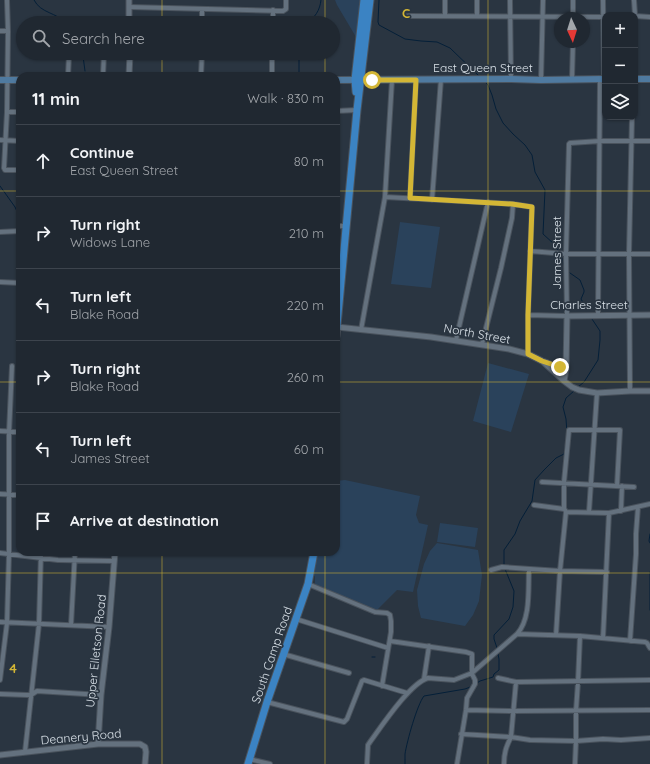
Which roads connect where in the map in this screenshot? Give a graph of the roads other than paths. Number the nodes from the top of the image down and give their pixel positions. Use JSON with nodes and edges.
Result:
{"nodes":[{"id":1,"x":7,"y":0,"type":"edge"},
{"id":2,"x":128,"y":0,"type":"edge"},
{"id":3,"x":286,"y":0,"type":"edge"},
{"id":4,"x":364,"y":0,"type":"edge"},
{"id":5,"x":370,"y":0,"type":"edge"},
{"id":6,"x":445,"y":0,"type":"edge"},
{"id":7,"x":477,"y":0,"type":"edge"},
{"id":8,"x":510,"y":0,"type":"edge"},
{"id":9,"x":543,"y":0,"type":"edge"},
{"id":10,"x":573,"y":0,"type":"edge"},
{"id":11,"x":604,"y":0,"type":"edge"},
{"id":12,"x":634,"y":0,"type":"edge"},
{"id":13,"x":129,"y":6,"type":"junction"},
{"id":14,"x":202,"y":9,"type":"junction"},
{"id":15,"x":273,"y":10,"type":"junction"},
{"id":16,"x":573,"y":12,"type":"edge"},
{"id":17,"x":604,"y":12,"type":"edge"},
{"id":18,"x":635,"y":12,"type":"edge"},
{"id":19,"x":129,"y":16,"type":"edge"},
{"id":20,"x":202,"y":16,"type":"edge"},
{"id":21,"x":273,"y":16,"type":"edge"},
{"id":22,"x":408,"y":16,"type":"dead end"},
{"id":23,"x":445,"y":16,"type":"junction"},
{"id":24,"x":477,"y":16,"type":"junction"},
{"id":25,"x":510,"y":16,"type":"junction"},
{"id":26,"x":543,"y":16,"type":"junction"},
{"id":27,"x":638,"y":16,"type":"edge"},
{"id":28,"x":554,"y":17,"type":"edge"},
{"id":29,"x":590,"y":17,"type":"edge"},
{"id":30,"x":602,"y":17,"type":"edge"},
{"id":31,"x":650,"y":17,"type":"edge"},
{"id":32,"x":0,"y":31,"type":"edge"},
{"id":33,"x":8,"y":31,"type":"junction"},
{"id":34,"x":573,"y":48,"type":"edge"},
{"id":35,"x":69,"y":60,"type":"edge"},
{"id":36,"x":104,"y":60,"type":"edge"},
{"id":37,"x":130,"y":60,"type":"edge"},
{"id":38,"x":202,"y":60,"type":"edge"},
{"id":39,"x":272,"y":60,"type":"edge"},
{"id":40,"x":68,"y":72,"type":"edge"},
{"id":41,"x":103,"y":72,"type":"edge"},
{"id":42,"x":129,"y":72,"type":"edge"},
{"id":43,"x":201,"y":72,"type":"edge"},
{"id":44,"x":272,"y":72,"type":"edge"},
{"id":45,"x":441,"y":79,"type":"junction"},
{"id":46,"x":511,"y":79,"type":"junction"},
{"id":47,"x":572,"y":79,"type":"junction"},
{"id":48,"x":602,"y":79,"type":"edge"},
{"id":49,"x":638,"y":79,"type":"edge"},
{"id":50,"x":650,"y":79,"type":"edge"},
{"id":51,"x":0,"y":80,"type":"edge"},
{"id":52,"x":7,"y":80,"type":"junction"},
{"id":53,"x":16,"y":80,"type":"edge"},
{"id":54,"x":340,"y":80,"type":"edge"},
{"id":55,"x":358,"y":80,"type":"junction"},
{"id":56,"x":392,"y":80,"type":"junction"},
{"id":57,"x":416,"y":80,"type":"junction"},
{"id":58,"x":541,"y":80,"type":"junction"},
{"id":59,"x":603,"y":84,"type":"edge"},
{"id":60,"x":357,"y":110,"type":"junction"},
{"id":61,"x":340,"y":111,"type":"edge"},
{"id":62,"x":7,"y":112,"type":"junction"},
{"id":63,"x":16,"y":112,"type":"edge"},
{"id":64,"x":632,"y":120,"type":"edge"},
{"id":65,"x":2,"y":140,"type":"edge"},
{"id":66,"x":16,"y":141,"type":"edge"},
{"id":67,"x":600,"y":141,"type":"junction"},
{"id":68,"x":632,"y":141,"type":"junction"},
{"id":69,"x":650,"y":141,"type":"edge"},
{"id":70,"x":16,"y":170,"type":"edge"},
{"id":71,"x":385,"y":197,"type":"junction"},
{"id":72,"x":410,"y":198,"type":"junction"},
{"id":73,"x":432,"y":200,"type":"junction"},
{"id":74,"x":488,"y":202,"type":"junction"},
{"id":75,"x":512,"y":204,"type":"junction"},
{"id":76,"x":340,"y":226,"type":"edge"},
{"id":77,"x":346,"y":226,"type":"junction"},
{"id":78,"x":16,"y":231,"type":"edge"},
{"id":79,"x":0,"y":232,"type":"edge"},
{"id":80,"x":530,"y":251,"type":"junction"},
{"id":81,"x":566,"y":254,"type":"junction"},
{"id":82,"x":599,"y":254,"type":"junction"},
{"id":83,"x":629,"y":254,"type":"junction"},
{"id":84,"x":650,"y":254,"type":"edge"},
{"id":85,"x":340,"y":272,"type":"edge"},
{"id":86,"x":0,"y":282,"type":"edge"},
{"id":87,"x":16,"y":283,"type":"edge"},
{"id":88,"x":528,"y":315,"type":"junction"},
{"id":89,"x":598,"y":315,"type":"junction"},
{"id":90,"x":629,"y":315,"type":"junction"},
{"id":91,"x":650,"y":315,"type":"edge"},
{"id":92,"x":567,"y":316,"type":"junction"},
{"id":93,"x":340,"y":327,"type":"edge"},
{"id":94,"x":361,"y":330,"type":"junction"},
{"id":95,"x":456,"y":340,"type":"junction"},
{"id":96,"x":482,"y":344,"type":"junction"},
{"id":97,"x":528,"y":354,"type":"junction"},
{"id":98,"x":542,"y":361,"type":"junction"},
{"id":99,"x":566,"y":364,"type":"junction"},
{"id":100,"x":12,"y":366,"type":"dead end"},
{"id":101,"x":564,"y":381,"type":"junction"},
{"id":102,"x":630,"y":391,"type":"junction"},
{"id":103,"x":650,"y":391,"type":"edge"},
{"id":104,"x":597,"y":393,"type":"junction"},
{"id":105,"x":0,"y":430,"type":"edge"},
{"id":106,"x":594,"y":430,"type":"junction"},
{"id":107,"x":10,"y":431,"type":"junction"},
{"id":108,"x":16,"y":432,"type":"edge"},
{"id":109,"x":542,"y":482,"type":"dead end"},
{"id":110,"x":564,"y":482,"type":"junction"},
{"id":111,"x":591,"y":484,"type":"junction"},
{"id":112,"x":617,"y":486,"type":"junction"},
{"id":113,"x":622,"y":486,"type":"junction"},
{"id":114,"x":634,"y":487,"type":"dead end"},
{"id":115,"x":0,"y":494,"type":"edge"},
{"id":116,"x":10,"y":494,"type":"junction"},
{"id":117,"x":16,"y":495,"type":"edge"},
{"id":118,"x":650,"y":504,"type":"edge"},
{"id":119,"x":534,"y":506,"type":"dead end"},
{"id":120,"x":638,"y":507,"type":"junction"},
{"id":121,"x":565,"y":510,"type":"junction"},
{"id":122,"x":621,"y":511,"type":"junction"},
{"id":123,"x":589,"y":512,"type":"junction"},
{"id":124,"x":610,"y":514,"type":"junction"},
{"id":125,"x":0,"y":553,"type":"edge"},
{"id":126,"x":9,"y":554,"type":"junction"},
{"id":127,"x":16,"y":555,"type":"edge"},
{"id":128,"x":25,"y":556,"type":"edge"},
{"id":129,"x":75,"y":556,"type":"edge"},
{"id":130,"x":115,"y":556,"type":"edge"},
{"id":131,"x":313,"y":556,"type":"edge"},
{"id":132,"x":41,"y":558,"type":"junction"},
{"id":133,"x":75,"y":561,"type":"junction"},
{"id":134,"x":114,"y":561,"type":"junction"},
{"id":135,"x":491,"y":570,"type":"dead end"},
{"id":136,"x":529,"y":570,"type":"junction"},
{"id":137,"x":560,"y":571,"type":"junction"},
{"id":138,"x":607,"y":572,"type":"junction"},
{"id":139,"x":308,"y":584,"type":"junction"},
{"id":140,"x":296,"y":619,"type":"junction"},
{"id":141,"x":0,"y":622,"type":"edge"},
{"id":142,"x":7,"y":623,"type":"junction"},
{"id":143,"x":38,"y":624,"type":"junction"},
{"id":144,"x":71,"y":625,"type":"junction"},
{"id":145,"x":109,"y":627,"type":"junction"},
{"id":146,"x":517,"y":634,"type":"junction"},
{"id":147,"x":556,"y":635,"type":"junction"},
{"id":148,"x":580,"y":636,"type":"junction"},
{"id":149,"x":603,"y":638,"type":"junction"},
{"id":150,"x":390,"y":641,"type":"junction"},
{"id":151,"x":630,"y":641,"type":"junction"},
{"id":152,"x":429,"y":646,"type":"junction"},
{"id":153,"x":388,"y":648,"type":"junction"},
{"id":154,"x":650,"y":648,"type":"edge"},
{"id":155,"x":283,"y":654,"type":"junction"},
{"id":156,"x":349,"y":672,"type":"dead end"},
{"id":157,"x":472,"y":673,"type":"junction"},
{"id":158,"x":498,"y":678,"type":"dead end"},
{"id":159,"x":424,"y":679,"type":"junction"},
{"id":160,"x":0,"y":680,"type":"edge"},
{"id":161,"x":650,"y":680,"type":"edge"},
{"id":162,"x":516,"y":682,"type":"junction"},
{"id":163,"x":578,"y":682,"type":"junction"},
{"id":164,"x":382,"y":686,"type":"junction"},
{"id":165,"x":407,"y":693,"type":"junction"},
{"id":166,"x":0,"y":694,"type":"edge"},
{"id":167,"x":31,"y":695,"type":"junction"},
{"id":168,"x":101,"y":695,"type":"junction"},
{"id":169,"x":267,"y":702,"type":"junction"},
{"id":170,"x":466,"y":710,"type":"junction"},
{"id":171,"x":650,"y":710,"type":"edge"},
{"id":172,"x":513,"y":711,"type":"junction"},
{"id":173,"x":576,"y":711,"type":"junction"},
{"id":174,"x":461,"y":734,"type":"junction"},
{"id":175,"x":511,"y":737,"type":"junction"},
{"id":176,"x":650,"y":738,"type":"edge"},
{"id":177,"x":576,"y":741,"type":"junction"},
{"id":178,"x":98,"y":744,"type":"junction"},
{"id":179,"x":25,"y":752,"type":"junction"},
{"id":180,"x":0,"y":756,"type":"edge"},
{"id":181,"x":248,"y":761,"type":"edge"},
{"id":182,"x":145,"y":764,"type":"edge"},
{"id":183,"x":270,"y":764,"type":"edge"},
{"id":184,"x":367,"y":764,"type":"edge"},
{"id":185,"x":456,"y":764,"type":"edge"},
{"id":186,"x":504,"y":764,"type":"edge"},
{"id":187,"x":575,"y":764,"type":"edge"}],
"edges":[{"from":1,"to":33,"type":"street"},
{"from":2,"to":13,"type":"street"},
{"from":3,"to":15,"type":"street"},
{"from":4,"to":55,"type":"main road"},
{"from":5,"to":55,"type":"main road"},
{"from":6,"to":23,"type":"street"},
{"from":7,"to":24,"type":"street"},
{"from":8,"to":25,"type":"street"},
{"from":9,"to":26,"type":"street"},
{"from":10,"to":16,"type":"street"},
{"from":11,"to":17,"type":"street"},
{"from":12,"to":18,"type":"street"},
{"from":13,"to":14,"type":"street"},
{"from":13,"to":19,"type":"street"},
{"from":14,"to":15,"type":"street"},
{"from":14,"to":20,"type":"street"},
{"from":15,"to":21,"type":"street"},
{"from":22,"to":23,"type":"street"},
{"from":23,"to":24,"type":"street"},
{"from":24,"to":25,"type":"street"},
{"from":25,"to":26,"type":"street"},
{"from":25,"to":46,"type":"street"},
{"from":26,"to":28,"type":"street"},
{"from":26,"to":58,"type":"street"},
{"from":27,"to":31,"type":"street"},
{"from":29,"to":30,"type":"street"},
{"from":32,"to":33,"type":"street"},
{"from":33,"to":52,"type":"street"},
{"from":34,"to":47,"type":"street"},
{"from":35,"to":40,"type":"street"},
{"from":36,"to":41,"type":"street"},
{"from":37,"to":42,"type":"street"},
{"from":38,"to":43,"type":"street"},
{"from":39,"to":44,"type":"street"},
{"from":45,"to":46,"type":"main road","name":"East Queen Street"},
{"from":45,"to":57,"type":"main road","name":"East Queen Street"},
{"from":45,"to":73,"type":"street"},
{"from":46,"to":58,"type":"main road","name":"East Queen Street"},
{"from":47,"to":48,"type":"main road","name":"East Queen Street"},
{"from":47,"to":58,"type":"main road","name":"East Queen Street"},
{"from":49,"to":50,"type":"main road"},
{"from":51,"to":52,"type":"main road"},
{"from":52,"to":53,"type":"main road"},
{"from":52,"to":62,"type":"street"},
{"from":54,"to":55,"type":"main road","name":"East Queen Street"},
{"from":55,"to":56,"type":"main road","name":"East Queen Street"},
{"from":55,"to":60,"type":"main road"},
{"from":56,"to":57,"type":"main road","name":"East Queen Street"},
{"from":56,"to":71,"type":"street"},
{"from":57,"to":72,"type":"street"},
{"from":59,"to":67,"type":"street"},
{"from":60,"to":61,"type":"street"},
{"from":60,"to":77,"type":"main road"},
{"from":62,"to":63,"type":"street"},
{"from":62,"to":65,"type":"street"},
{"from":64,"to":68,"type":"street"},
{"from":65,"to":66,"type":"street"},
{"from":65,"to":70,"type":"street"},
{"from":67,"to":68,"type":"street"},
{"from":67,"to":81,"type":"street","name":"James Street"},
{"from":67,"to":82,"type":"street"},
{"from":68,"to":69,"type":"street"},
{"from":68,"to":83,"type":"street"},
{"from":71,"to":72,"type":"street"},
{"from":71,"to":94,"type":"street"},
{"from":72,"to":73,"type":"street"},
{"from":73,"to":74,"type":"street"},
{"from":74,"to":75,"type":"street"},
{"from":74,"to":95,"type":"street"},
{"from":75,"to":80,"type":"street"},
{"from":75,"to":96,"type":"street"},
{"from":76,"to":77,"type":"street"},
{"from":77,"to":85,"type":"main road"},
{"from":78,"to":79,"type":"street"},
{"from":80,"to":81,"type":"street"},
{"from":80,"to":88,"type":"street"},
{"from":81,"to":82,"type":"street"},
{"from":81,"to":92,"type":"street","name":"James Street"},
{"from":82,"to":83,"type":"street"},
{"from":82,"to":89,"type":"street"},
{"from":83,"to":84,"type":"street"},
{"from":83,"to":90,"type":"street"},
{"from":86,"to":87,"type":"street"},
{"from":88,"to":92,"type":"street","name":"Charles Street"},
{"from":88,"to":97,"type":"street"},
{"from":89,"to":90,"type":"street","name":"Charles Street"},
{"from":89,"to":92,"type":"street","name":"Charles Street"},
{"from":90,"to":91,"type":"street","name":"Charles Street"},
{"from":90,"to":102,"type":"street"},
{"from":92,"to":99,"type":"street","name":"James Street"},
{"from":93,"to":94,"type":"street","name":"North Street"},
{"from":94,"to":95,"type":"street","name":"North Street"},
{"from":95,"to":96,"type":"street","name":"North Street"},
{"from":96,"to":97,"type":"street","name":"North Street"},
{"from":97,"to":98,"type":"street","name":"North Street"},
{"from":98,"to":99,"type":"street"},
{"from":98,"to":101,"type":"street","name":"North Street"},
{"from":99,"to":101,"type":"street","name":"James Street"},
{"from":100,"to":107,"type":"street"},
{"from":101,"to":104,"type":"street","name":"North Street"},
{"from":102,"to":103,"type":"street","name":"North Street"},
{"from":102,"to":104,"type":"street","name":"North Street"},
{"from":104,"to":106,"type":"street"},
{"from":105,"to":107,"type":"street"},
{"from":106,"to":110,"type":"street"},
{"from":106,"to":111,"type":"street"},
{"from":106,"to":112,"type":"street"},
{"from":107,"to":108,"type":"street"},
{"from":107,"to":116,"type":"street"},
{"from":109,"to":110,"type":"street"},
{"from":110,"to":111,"type":"street"},
{"from":110,"to":121,"type":"street"},
{"from":111,"to":112,"type":"street"},
{"from":111,"to":123,"type":"street"},
{"from":112,"to":113,"type":"street"},
{"from":113,"to":114,"type":"street"},
{"from":113,"to":122,"type":"street"},
{"from":115,"to":116,"type":"street"},
{"from":116,"to":117,"type":"street"},
{"from":116,"to":126,"type":"street"},
{"from":118,"to":120,"type":"street"},
{"from":119,"to":121,"type":"street"},
{"from":120,"to":122,"type":"street"},
{"from":120,"to":151,"type":"street"},
{"from":121,"to":123,"type":"street"},
{"from":121,"to":137,"type":"street"},
{"from":122,"to":124,"type":"street"},
{"from":123,"to":124,"type":"street"},
{"from":124,"to":138,"type":"street"},
{"from":125,"to":126,"type":"street"},
{"from":126,"to":127,"type":"street"},
{"from":126,"to":142,"type":"street"},
{"from":128,"to":132,"type":"street"},
{"from":129,"to":133,"type":"street"},
{"from":130,"to":134,"type":"street","name":"Upper Elletson Road"},
{"from":131,"to":139,"type":"main road","name":"South Camp Road"},
{"from":132,"to":133,"type":"street"},
{"from":132,"to":143,"type":"street"},
{"from":133,"to":134,"type":"street"},
{"from":133,"to":144,"type":"street"},
{"from":134,"to":145,"type":"street","name":"Upper Elletson Road"},
{"from":135,"to":136,"type":"street"},
{"from":136,"to":137,"type":"street"},
{"from":136,"to":146,"type":"street"},
{"from":137,"to":138,"type":"street"},
{"from":137,"to":147,"type":"street"},
{"from":138,"to":149,"type":"street"},
{"from":139,"to":140,"type":"main road","name":"South Camp Road"},
{"from":139,"to":150,"type":"street"},
{"from":140,"to":153,"type":"street"},
{"from":140,"to":155,"type":"main road","name":"South Camp Road"},
{"from":141,"to":142,"type":"street"},
{"from":142,"to":143,"type":"street"},
{"from":142,"to":160,"type":"street"},
{"from":143,"to":144,"type":"street"},
{"from":143,"to":167,"type":"street"},
{"from":144,"to":145,"type":"street"},
{"from":145,"to":168,"type":"street","name":"Upper Elletson Road"},
{"from":146,"to":147,"type":"street"},
{"from":146,"to":157,"type":"street"},
{"from":147,"to":148,"type":"street"},
{"from":148,"to":149,"type":"street"},
{"from":148,"to":163,"type":"street"},
{"from":149,"to":151,"type":"street"},
{"from":150,"to":152,"type":"street"},
{"from":150,"to":153,"type":"street"},
{"from":151,"to":154,"type":"street"},
{"from":152,"to":157,"type":"street"},
{"from":152,"to":159,"type":"street"},
{"from":153,"to":164,"type":"street"},
{"from":155,"to":156,"type":"street"},
{"from":155,"to":169,"type":"main road","name":"South Camp Road"},
{"from":157,"to":159,"type":"street"},
{"from":157,"to":170,"type":"street"},
{"from":158,"to":162,"type":"street"},
{"from":159,"to":165,"type":"street"},
{"from":161,"to":163,"type":"street"},
{"from":162,"to":163,"type":"street"},
{"from":162,"to":172,"type":"street"},
{"from":163,"to":173,"type":"street"},
{"from":164,"to":165,"type":"street"},
{"from":164,"to":169,"type":"street"},
{"from":165,"to":184,"type":"street"},
{"from":166,"to":167,"type":"street"},
{"from":167,"to":168,"type":"street"},
{"from":167,"to":179,"type":"street"},
{"from":168,"to":178,"type":"street","name":"Upper Elletson Road"},
{"from":169,"to":181,"type":"main road","name":"South Camp Road"},
{"from":170,"to":172,"type":"street"},
{"from":170,"to":174,"type":"street"},
{"from":171,"to":173,"type":"street"},
{"from":172,"to":173,"type":"street"},
{"from":172,"to":175,"type":"street"},
{"from":173,"to":177,"type":"street"},
{"from":174,"to":175,"type":"street"},
{"from":174,"to":185,"type":"street"},
{"from":175,"to":177,"type":"street"},
{"from":175,"to":186,"type":"street"},
{"from":176,"to":177,"type":"street"},
{"from":177,"to":187,"type":"street"},
{"from":178,"to":179,"type":"street","name":"Deanery Road"},
{"from":178,"to":182,"type":"street","name":"Deanery Road"},
{"from":179,"to":180,"type":"street","name":"Deanery Road"},
{"from":181,"to":183,"type":"street"}]}
